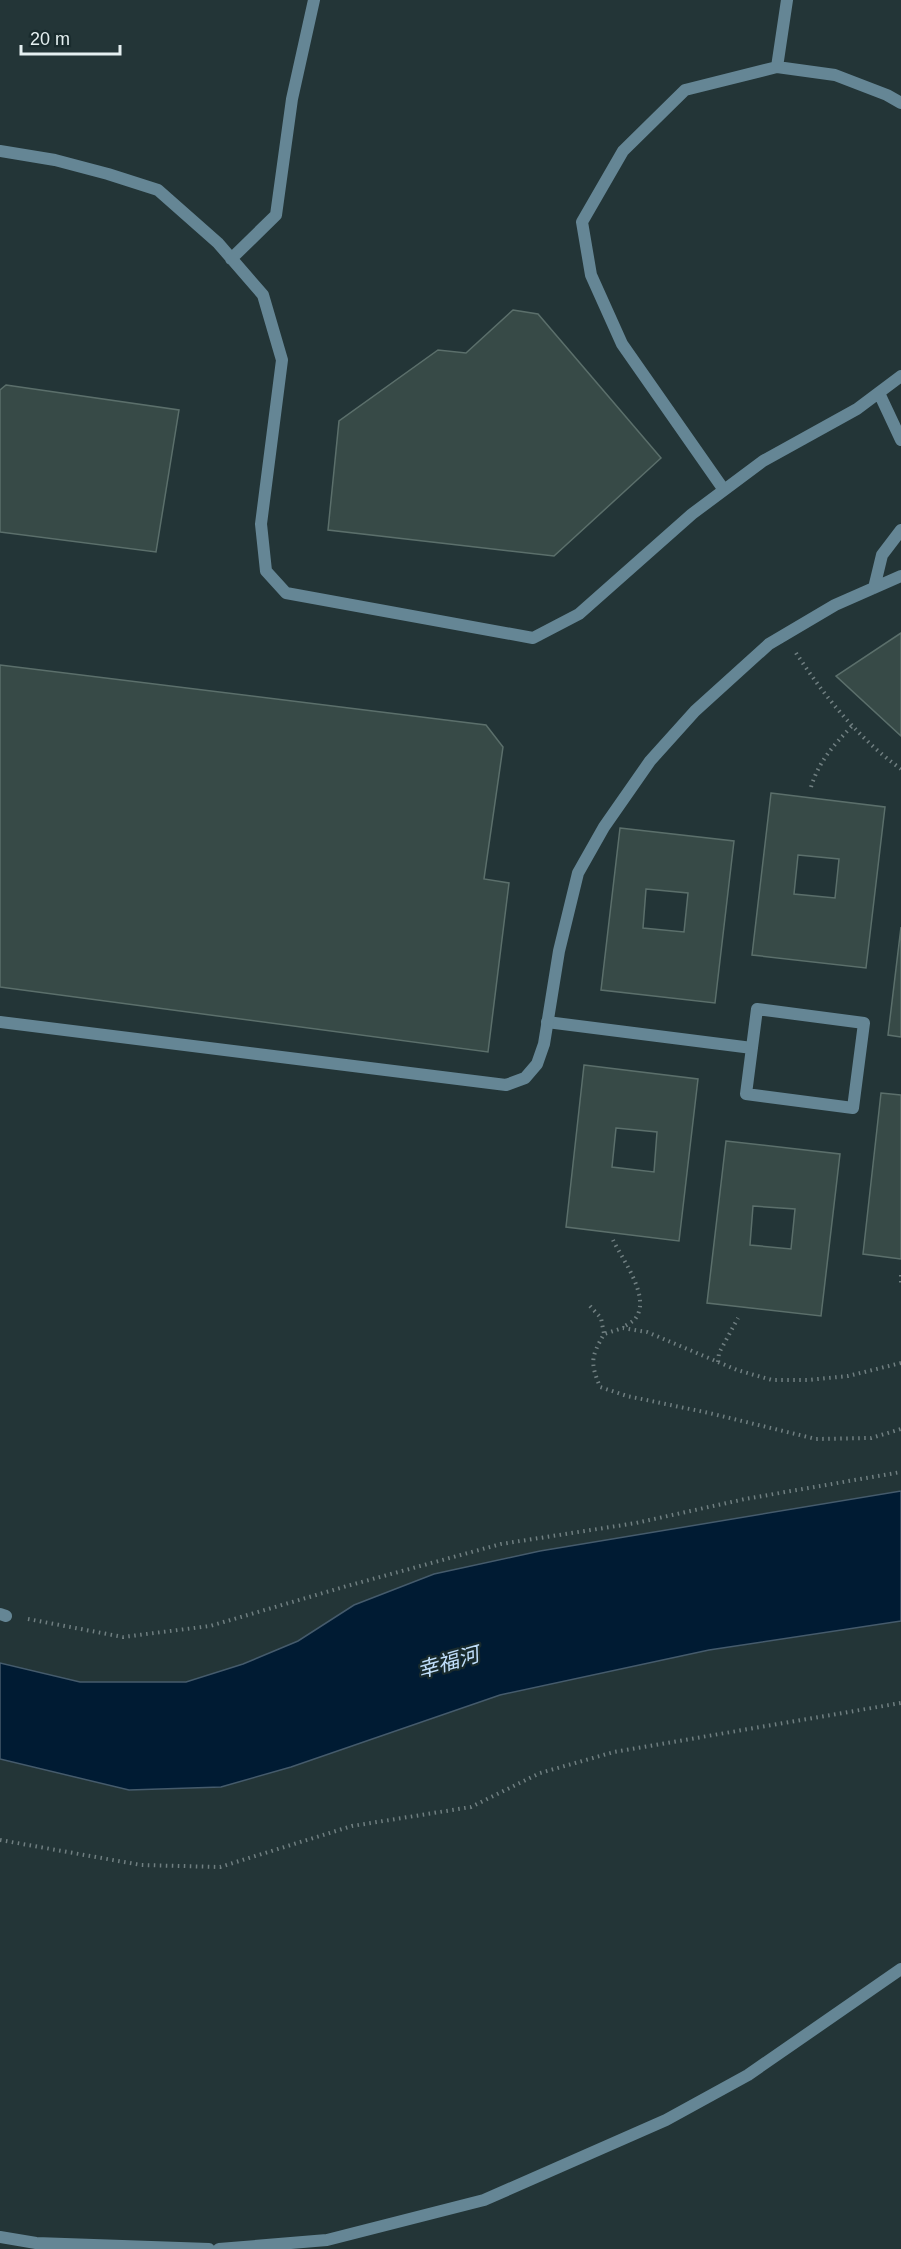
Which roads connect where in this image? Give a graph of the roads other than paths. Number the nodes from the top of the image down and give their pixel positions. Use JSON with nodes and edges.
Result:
{"nodes":[{"id":1,"x":314,"y":0,"type":"edge"},
{"id":2,"x":788,"y":0,"type":"edge"},
{"id":3,"x":777,"y":68,"type":"junction"},
{"id":4,"x":901,"y":103,"type":"edge"},
{"id":5,"x":0,"y":151,"type":"edge"},
{"id":6,"x":231,"y":258,"type":"junction"},
{"id":7,"x":901,"y":376,"type":"edge"},
{"id":8,"x":879,"y":393,"type":"junction"},
{"id":9,"x":901,"y":440,"type":"edge"},
{"id":10,"x":724,"y":490,"type":"junction"},
{"id":11,"x":901,"y":530,"type":"edge"},
{"id":12,"x":901,"y":576,"type":"edge"},
{"id":13,"x":874,"y":588,"type":"junction"},
{"id":14,"x":0,"y":1022,"type":"edge"},
{"id":15,"x":547,"y":1022,"type":"junction"},
{"id":16,"x":752,"y":1048,"type":"junction"},
{"id":17,"x":901,"y":1969,"type":"edge"},
{"id":18,"x":0,"y":2237,"type":"edge"},
{"id":19,"x":208,"y":2249,"type":"edge"},
{"id":20,"x":219,"y":2249,"type":"edge"}],
"edges":[{"from":1,"to":6,"type":"street"},
{"from":2,"to":3,"type":"street"},
{"from":3,"to":4,"type":"street"},
{"from":3,"to":10,"type":"street"},
{"from":5,"to":6,"type":"street"},
{"from":6,"to":10,"type":"street"},
{"from":7,"to":8,"type":"street"},
{"from":8,"to":9,"type":"street"},
{"from":8,"to":10,"type":"street"},
{"from":11,"to":13,"type":"street"},
{"from":12,"to":13,"type":"street"},
{"from":13,"to":15,"type":"street"},
{"from":14,"to":15,"type":"street"},
{"from":15,"to":16,"type":"street"},
{"from":16,"to":16,"type":"street"},
{"from":17,"to":20,"type":"street"},
{"from":18,"to":19,"type":"street"}]}
